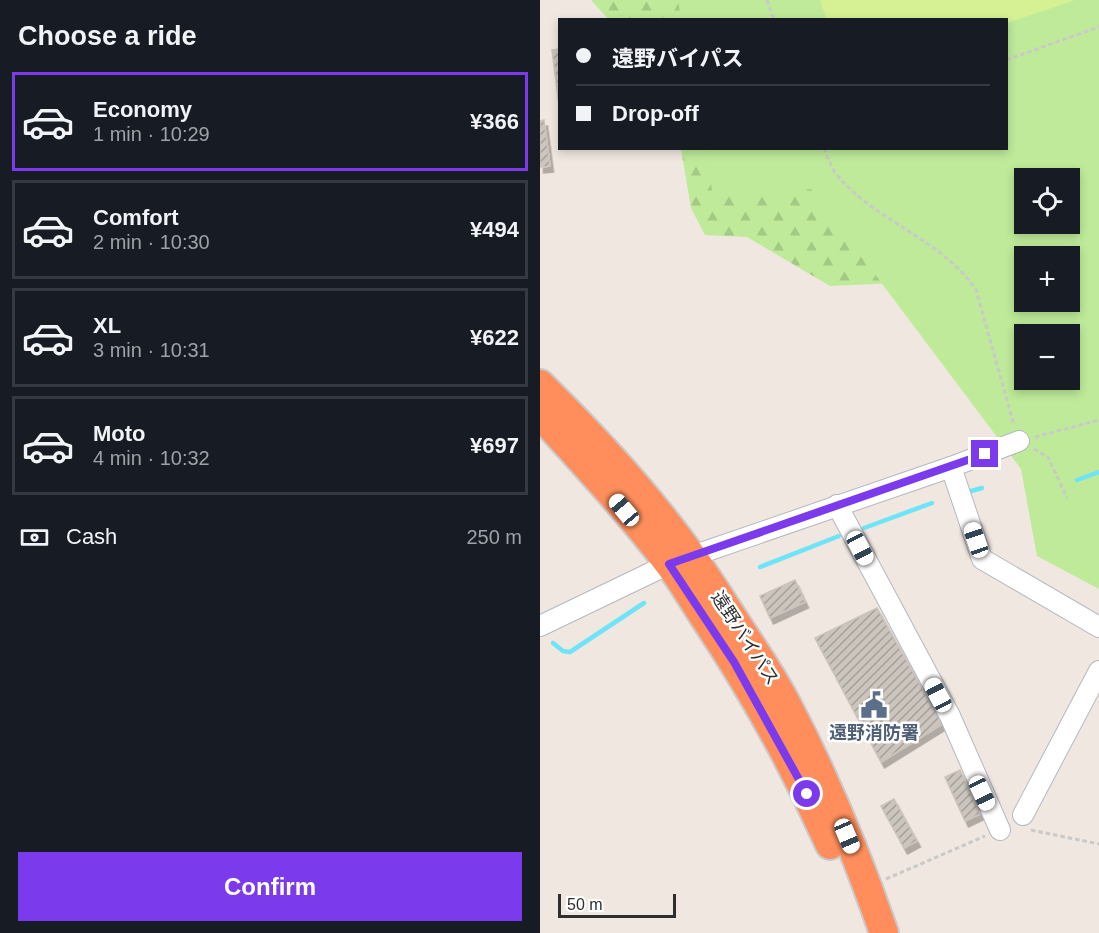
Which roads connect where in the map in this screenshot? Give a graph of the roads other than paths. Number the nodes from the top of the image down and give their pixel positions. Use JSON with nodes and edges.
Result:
{"nodes":[{"id":1,"x":540,"y":384,"type":"edge"},
{"id":2,"x":540,"y":415,"type":"edge"},
{"id":3,"x":1019,"y":441,"type":"road end"},
{"id":4,"x":951,"y":467,"type":"junction"},
{"id":5,"x":837,"y":505,"type":"junction"},
{"id":6,"x":681,"y":560,"type":"junction"},
{"id":7,"x":540,"y":626,"type":"edge"},
{"id":8,"x":1099,"y":627,"type":"edge"},
{"id":9,"x":1099,"y":671,"type":"edge"},
{"id":10,"x":795,"y":747,"type":"junction"},
{"id":11,"x":1023,"y":815,"type":"dead end"},
{"id":12,"x":999,"y":830,"type":"road end"},
{"id":13,"x":865,"y":933,"type":"edge"},
{"id":14,"x":884,"y":933,"type":"edge"}],
"edges":[{"from":1,"to":6,"type":"highway","name":"遠野バイパス"},
{"from":2,"to":6,"type":"highway","name":"遠野バイパス"},
{"from":3,"to":4,"type":"street"},
{"from":4,"to":5,"type":"street"},
{"from":4,"to":8,"type":"street"},
{"from":5,"to":6,"type":"street"},
{"from":5,"to":12,"type":"street"},
{"from":6,"to":7,"type":"street"},
{"from":6,"to":10,"type":"highway","name":"遠野バイパス"},
{"from":9,"to":11,"type":"street"},
{"from":10,"to":13,"type":"highway","name":"遠野バイパス"},
{"from":10,"to":14,"type":"highway","name":"遠野バイパス"}]}
